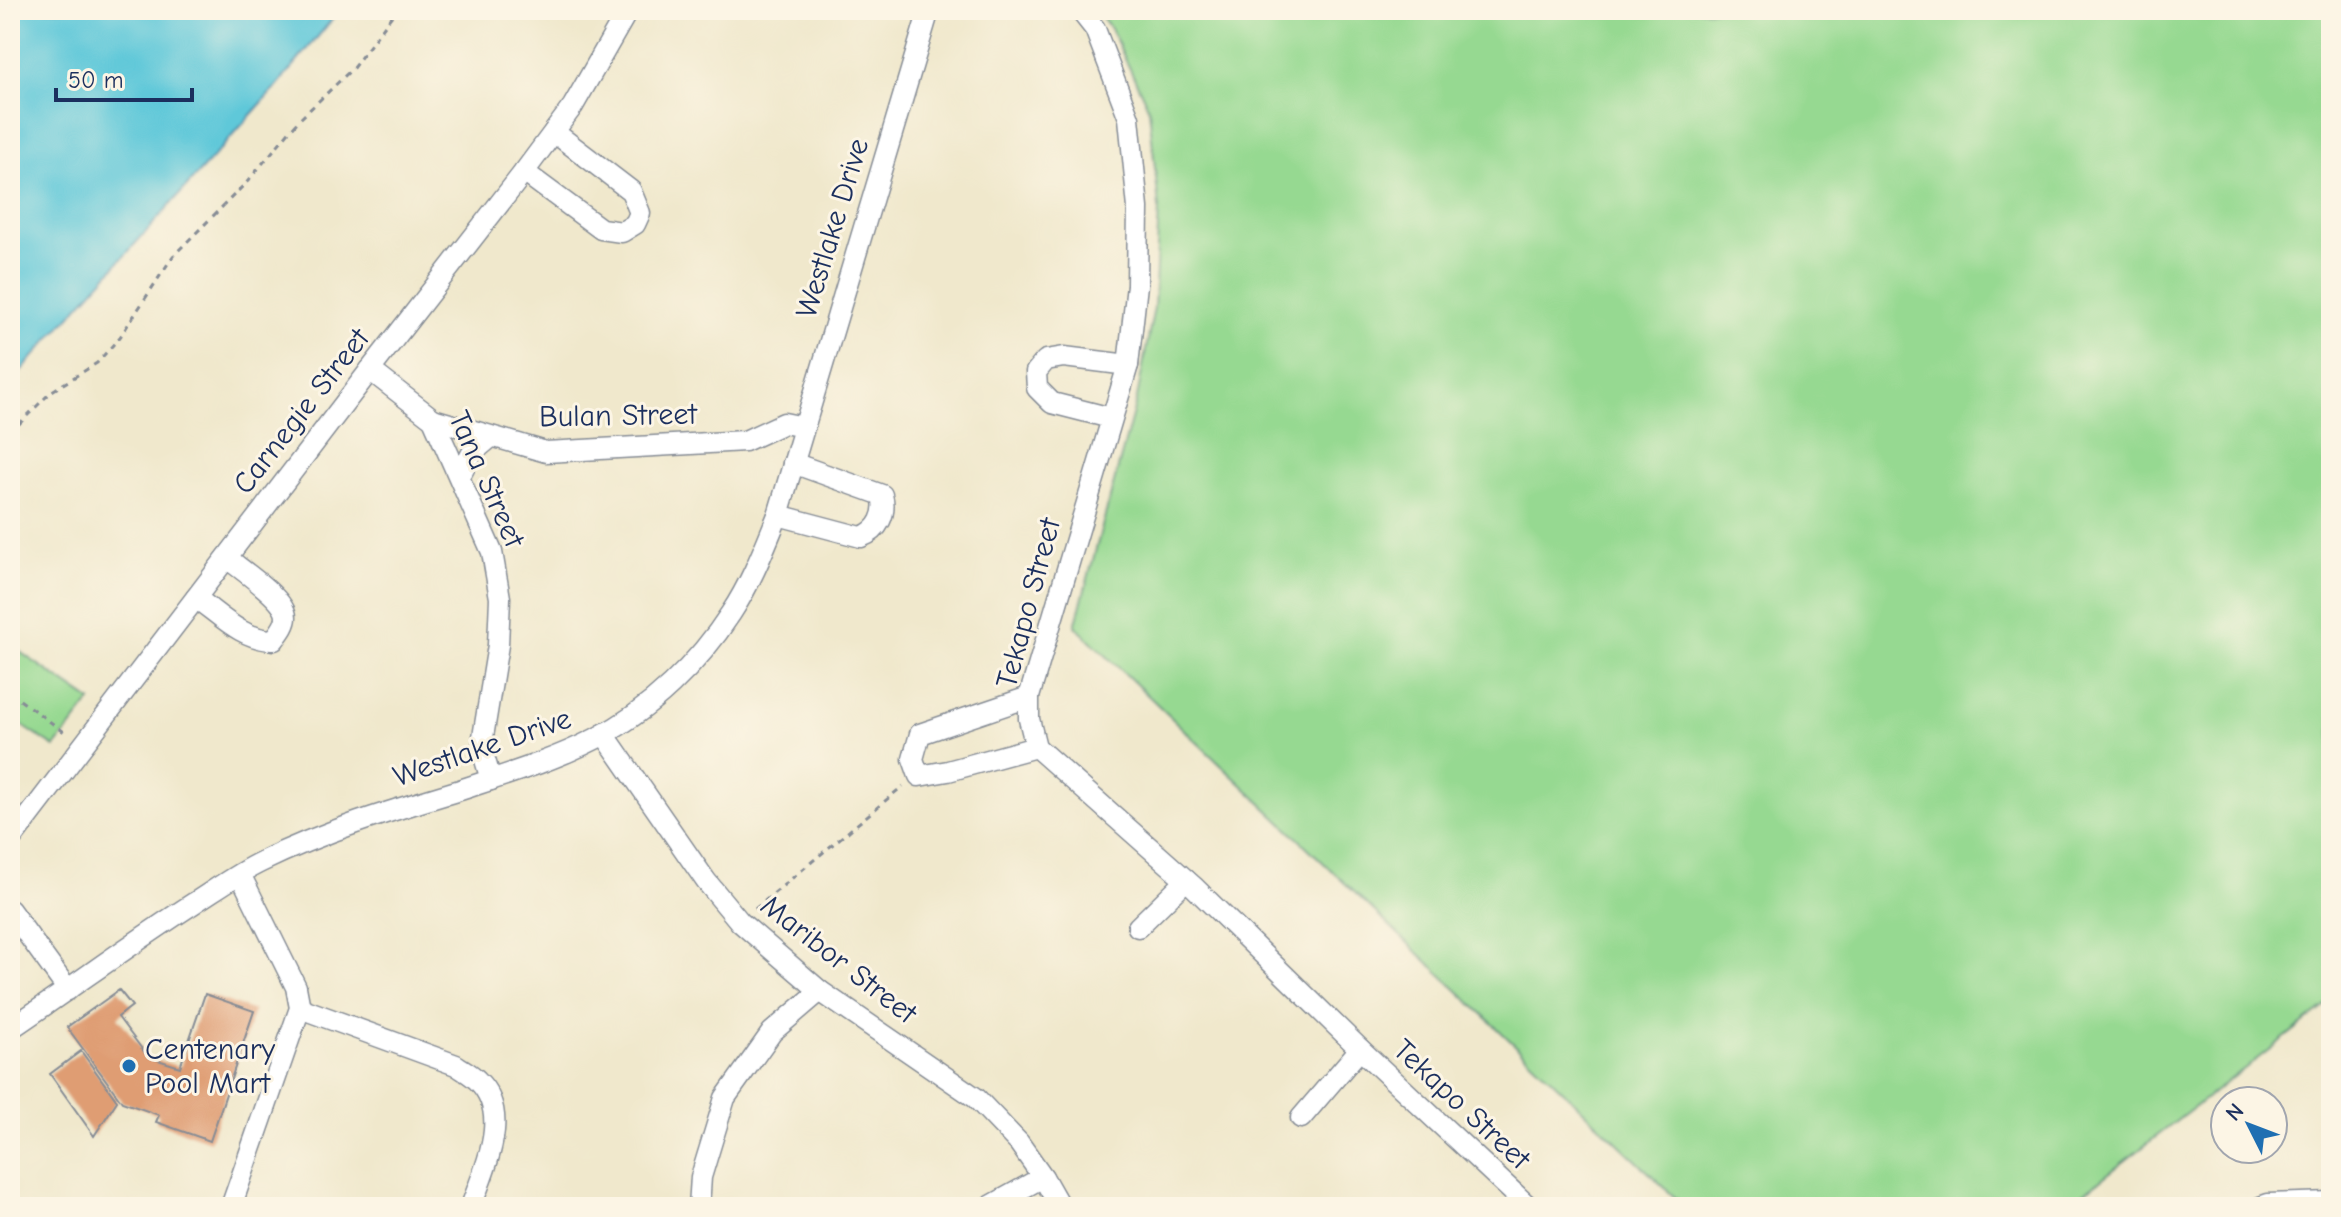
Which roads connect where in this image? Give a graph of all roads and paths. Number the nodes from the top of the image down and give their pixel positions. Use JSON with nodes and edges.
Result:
{"nodes":[{"id":1,"x":396,"y":10,"type":"edge"},
{"id":2,"x":628,"y":10,"type":"edge"},
{"id":3,"x":929,"y":10,"type":"edge"},
{"id":4,"x":1080,"y":10,"type":"edge"},
{"id":5,"x":554,"y":132,"type":"junction"},
{"id":6,"x":524,"y":172,"type":"junction"},
{"id":7,"x":1128,"y":365,"type":"junction"},
{"id":8,"x":370,"y":370,"type":"junction"},
{"id":9,"x":1111,"y":418,"type":"junction"},
{"id":10,"x":433,"y":419,"type":"junction"},
{"id":11,"x":804,"y":427,"type":"junction"},
{"id":12,"x":10,"y":433,"type":"edge"},
{"id":13,"x":491,"y":437,"type":"junction"},
{"id":14,"x":793,"y":463,"type":"junction"},
{"id":15,"x":460,"y":476,"type":"junction"},
{"id":16,"x":778,"y":515,"type":"junction"},
{"id":17,"x":227,"y":558,"type":"junction"},
{"id":18,"x":196,"y":598,"type":"junction"},
{"id":19,"x":10,"y":693,"type":"edge"},
{"id":20,"x":1029,"y":697,"type":"junction"},
{"id":21,"x":604,"y":734,"type":"junction"},
{"id":22,"x":83,"y":745,"type":"junction"},
{"id":23,"x":1036,"y":747,"type":"junction"},
{"id":24,"x":919,"y":776,"type":"junction"},
{"id":25,"x":491,"y":780,"type":"junction"},
{"id":26,"x":10,"y":841,"type":"edge"},
{"id":27,"x":240,"y":874,"type":"junction"},
{"id":28,"x":1186,"y":880,"type":"junction"},
{"id":29,"x":10,"y":910,"type":"edge"},
{"id":30,"x":740,"y":922,"type":"junction"},
{"id":31,"x":1138,"y":927,"type":"dead end"},
{"id":32,"x":68,"y":990,"type":"junction"},
{"id":33,"x":820,"y":991,"type":"junction"},
{"id":34,"x":300,"y":1008,"type":"junction"},
{"id":35,"x":10,"y":1029,"type":"edge"},
{"id":36,"x":1360,"y":1049,"type":"junction"},
{"id":37,"x":1301,"y":1118,"type":"dead end"},
{"id":38,"x":1043,"y":1177,"type":"junction"},
{"id":39,"x":2331,"y":1202,"type":"edge"},
{"id":40,"x":231,"y":1207,"type":"edge"},
{"id":41,"x":471,"y":1207,"type":"edge"},
{"id":42,"x":699,"y":1207,"type":"edge"},
{"id":43,"x":989,"y":1207,"type":"edge"},
{"id":44,"x":1060,"y":1207,"type":"edge"},
{"id":45,"x":1529,"y":1207,"type":"edge"},
{"id":46,"x":2260,"y":1207,"type":"edge"}],
"edges":[{"from":1,"to":12,"type":"path"},
{"from":2,"to":5,"type":"street","name":"Carnegie Street"},
{"from":3,"to":11,"type":"street","name":"Westlake Drive"},
{"from":4,"to":7,"type":"street","name":"Tekapo Street"},
{"from":5,"to":6,"type":"street","name":"Carnegie Street"},
{"from":5,"to":6,"type":"street"},
{"from":6,"to":8,"type":"street","name":"Carnegie Street"},
{"from":7,"to":9,"type":"street","name":"Tekapo Street"},
{"from":7,"to":9,"type":"street"},
{"from":8,"to":10,"type":"street","name":"Tana Street"},
{"from":8,"to":17,"type":"street","name":"Carnegie Street"},
{"from":9,"to":20,"type":"street","name":"Tekapo Street"},
{"from":10,"to":13,"type":"street","name":"Bulan Street"},
{"from":10,"to":15,"type":"street","name":"Tana Street"},
{"from":11,"to":13,"type":"street","name":"Bulan Street"},
{"from":11,"to":14,"type":"street","name":"Westlake Drive"},
{"from":13,"to":15,"type":"street"},
{"from":14,"to":16,"type":"street","name":"Westlake Drive"},
{"from":14,"to":16,"type":"street"},
{"from":15,"to":25,"type":"street","name":"Tana Street"},
{"from":16,"to":21,"type":"street","name":"Westlake Drive"},
{"from":17,"to":18,"type":"street","name":"Carnegie Street"},
{"from":17,"to":18,"type":"street"},
{"from":18,"to":22,"type":"street","name":"Carnegie Street"},
{"from":19,"to":22,"type":"path"},
{"from":20,"to":23,"type":"street","name":"Tekapo Street"},
{"from":20,"to":24,"type":"street"},
{"from":21,"to":25,"type":"street","name":"Westlake Drive"},
{"from":21,"to":30,"type":"street","name":"Maribor Street"},
{"from":22,"to":26,"type":"street","name":"Carnegie Street"},
{"from":23,"to":24,"type":"street"},
{"from":23,"to":28,"type":"street","name":"Tekapo Street"},
{"from":24,"to":30,"type":"path"},
{"from":25,"to":27,"type":"street","name":"Westlake Drive"},
{"from":27,"to":32,"type":"street","name":"Westlake Drive"},
{"from":27,"to":34,"type":"street"},
{"from":28,"to":31,"type":"street"},
{"from":28,"to":36,"type":"street","name":"Tekapo Street"},
{"from":29,"to":32,"type":"street"},
{"from":30,"to":33,"type":"street","name":"Maribor Street"},
{"from":32,"to":35,"type":"street","name":"Westlake Drive"},
{"from":33,"to":38,"type":"street","name":"Maribor Street"},
{"from":33,"to":42,"type":"street"},
{"from":34,"to":40,"type":"street"},
{"from":34,"to":41,"type":"street"},
{"from":36,"to":37,"type":"street"},
{"from":36,"to":45,"type":"street","name":"Tekapo Street"},
{"from":38,"to":43,"type":"street"},
{"from":38,"to":44,"type":"street","name":"Maribor Street"},
{"from":39,"to":46,"type":"street"}]}
